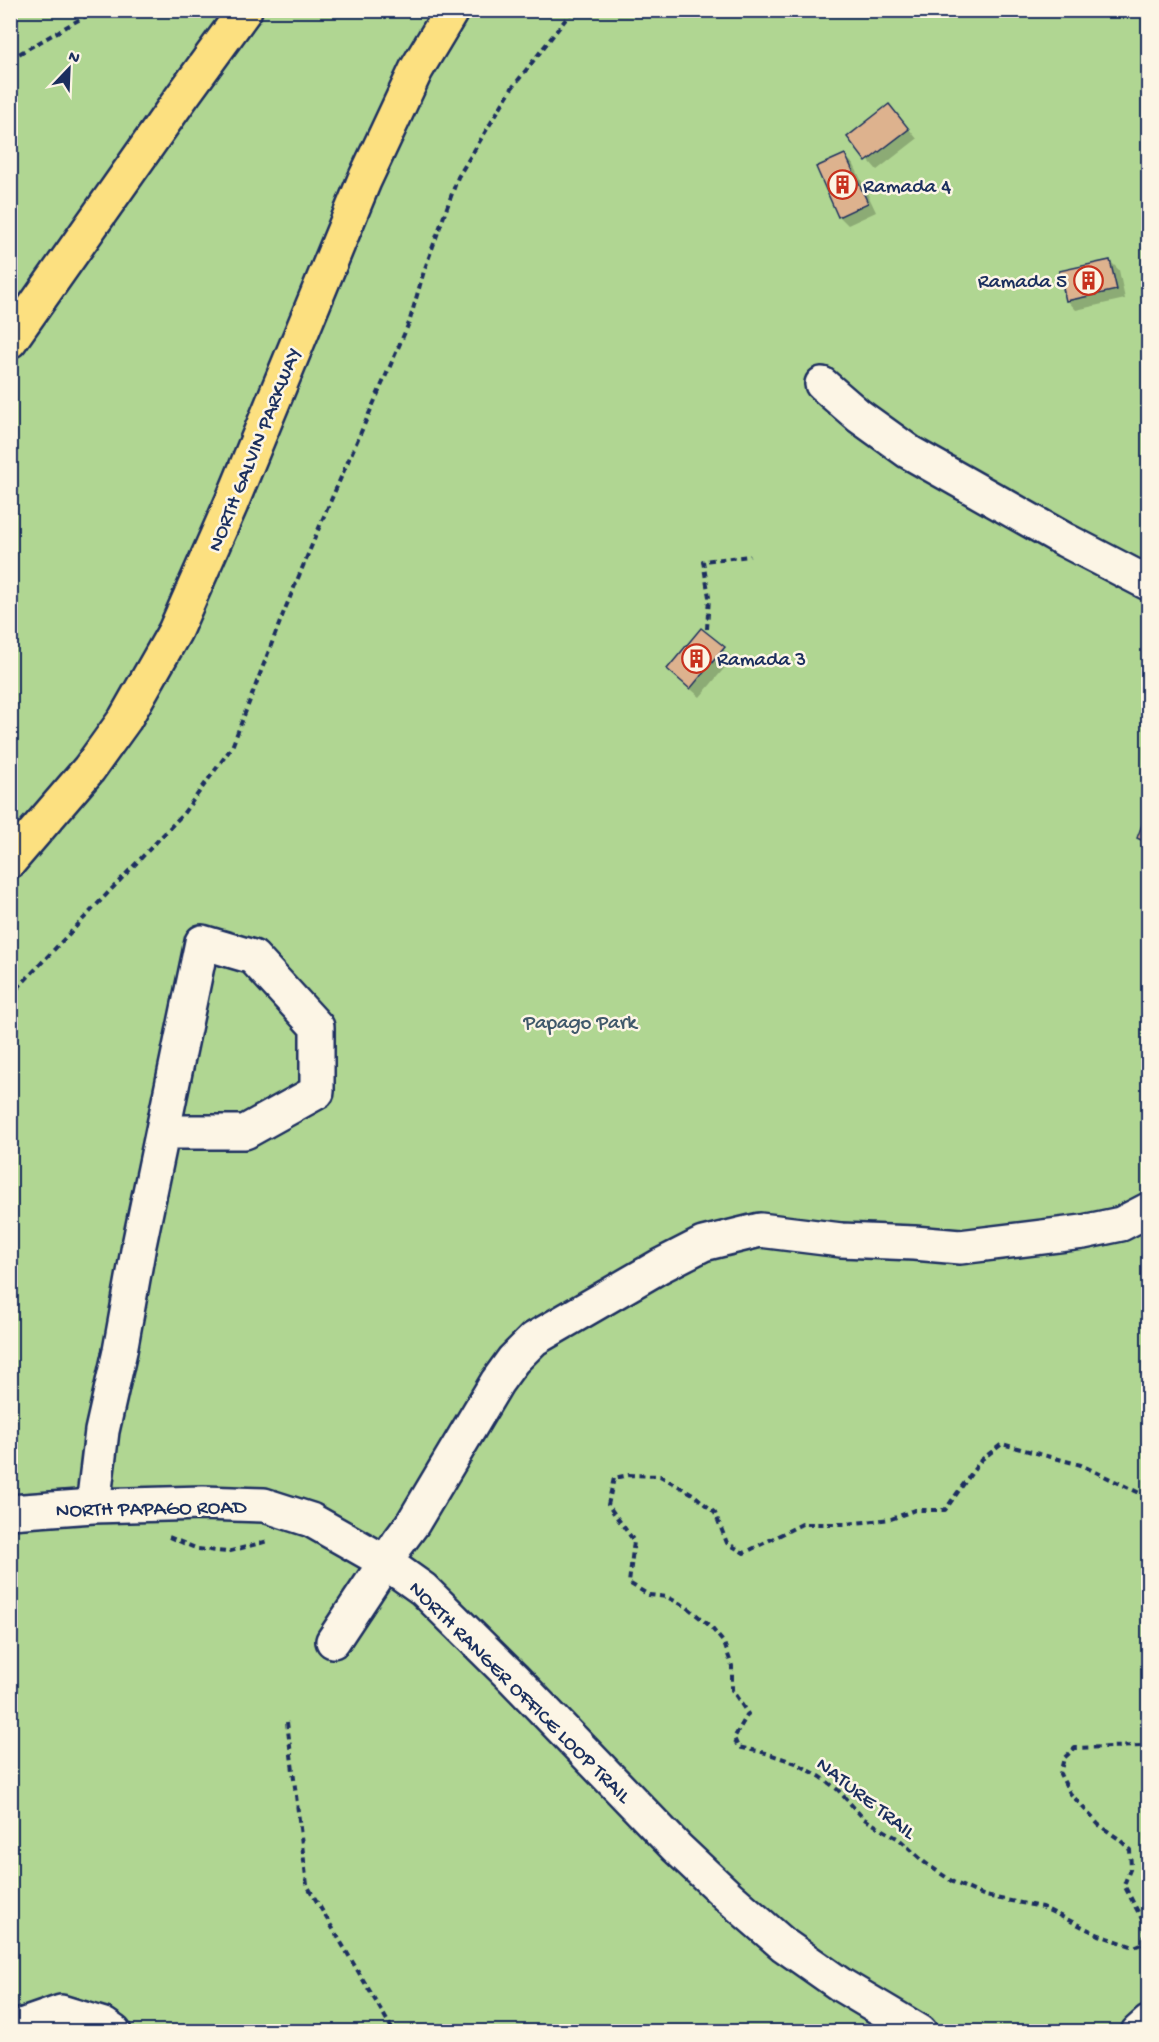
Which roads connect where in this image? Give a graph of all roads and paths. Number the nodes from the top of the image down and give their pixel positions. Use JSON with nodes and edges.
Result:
{"nodes":[{"id":1,"x":96,"y":10,"type":"edge"},
{"id":2,"x":245,"y":10,"type":"edge"},
{"id":3,"x":452,"y":10,"type":"edge"},
{"id":4,"x":573,"y":10,"type":"edge"},
{"id":5,"x":10,"y":58,"type":"edge"},
{"id":6,"x":10,"y":341,"type":"edge"},
{"id":7,"x":822,"y":384,"type":"dead end"},
{"id":8,"x":750,"y":556,"type":"dead end"},
{"id":9,"x":1149,"y":583,"type":"edge"},
{"id":10,"x":707,"y":629,"type":"dead end"},
{"id":11,"x":10,"y":861,"type":"edge"},
{"id":12,"x":10,"y":996,"type":"edge"},
{"id":13,"x":163,"y":1132,"type":"junction"},
{"id":14,"x":1149,"y":1210,"type":"edge"},
{"id":15,"x":1149,"y":1497,"type":"edge"},
{"id":16,"x":93,"y":1506,"type":"junction"},
{"id":17,"x":10,"y":1512,"type":"edge"},
{"id":18,"x":385,"y":1562,"type":"junction"},
{"id":19,"x":333,"y":1641,"type":"dead end"},
{"id":20,"x":287,"y":1722,"type":"dead end"},
{"id":21,"x":1149,"y":1741,"type":"edge"},
{"id":22,"x":1149,"y":2023,"type":"edge"},
{"id":23,"x":12,"y":2031,"type":"edge"},
{"id":24,"x":114,"y":2031,"type":"edge"},
{"id":25,"x":394,"y":2031,"type":"edge"},
{"id":26,"x":920,"y":2031,"type":"edge"},
{"id":27,"x":1138,"y":2031,"type":"edge"}],
"edges":[{"from":1,"to":5,"type":"path"},
{"from":2,"to":6,"type":"main road"},
{"from":3,"to":11,"type":"main road","name":"NORTH GALVIN PARKWAY"},
{"from":4,"to":12,"type":"path"},
{"from":7,"to":9,"type":"lane"},
{"from":8,"to":10,"type":"path"},
{"from":13,"to":13,"type":"lane"},
{"from":13,"to":16,"type":"lane"},
{"from":14,"to":18,"type":"lane"},
{"from":15,"to":21,"type":"path","name":"NATURE TRAIL"},
{"from":16,"to":17,"type":"lane","name":"NORTH PAPAGO ROAD"},
{"from":16,"to":18,"type":"lane","name":"NORTH PAPAGO ROAD"},
{"from":18,"to":19,"type":"lane"},
{"from":18,"to":26,"type":"lane","name":"NORTH RANGER OFFICE LOOP TRAIL"},
{"from":20,"to":25,"type":"path"},
{"from":22,"to":27,"type":"lane"},
{"from":23,"to":24,"type":"lane"}]}
